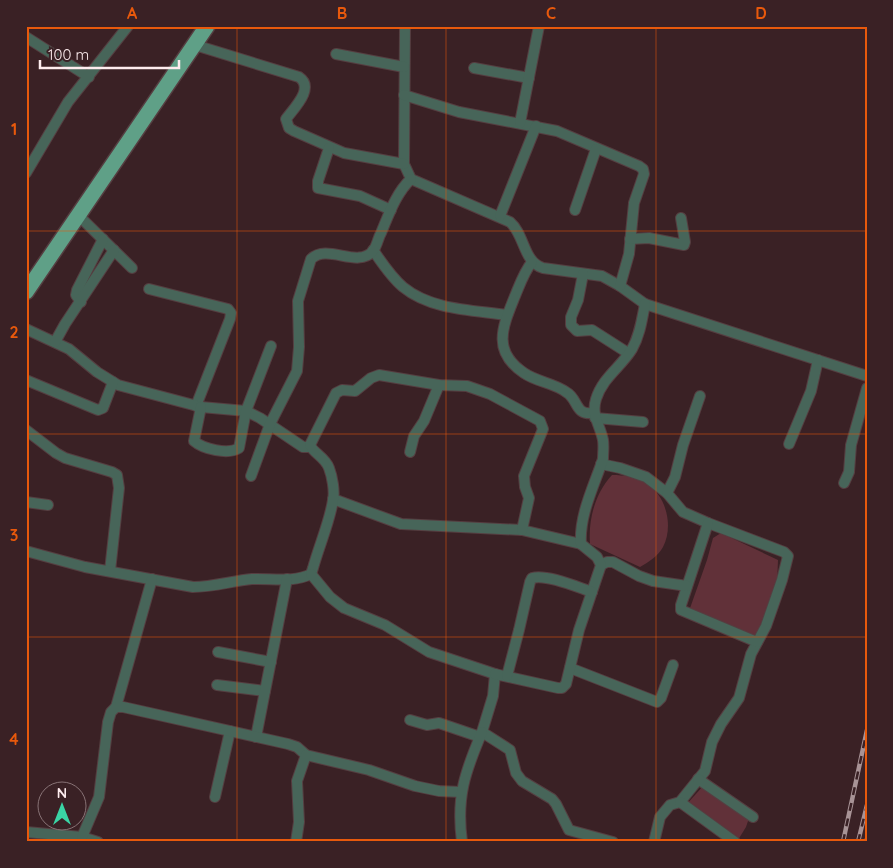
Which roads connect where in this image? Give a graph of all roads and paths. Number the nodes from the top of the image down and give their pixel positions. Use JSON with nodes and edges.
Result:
{"nodes":[{"id":1,"x":128,"y":26,"type":"edge"},
{"id":2,"x":207,"y":26,"type":"edge"},
{"id":3,"x":405,"y":26,"type":"edge"},
{"id":4,"x":539,"y":26,"type":"edge"},
{"id":5,"x":26,"y":37,"type":"edge"},
{"id":6,"x":195,"y":45,"type":"junction"},
{"id":7,"x":336,"y":54,"type":"dead end"},
{"id":8,"x":404,"y":67,"type":"junction"},
{"id":9,"x":474,"y":68,"type":"dead end"},
{"id":10,"x":88,"y":76,"type":"junction"},
{"id":11,"x":529,"y":78,"type":"junction"},
{"id":12,"x":404,"y":95,"type":"junction"},
{"id":13,"x":520,"y":124,"type":"junction"},
{"id":14,"x":536,"y":126,"type":"junction"},
{"id":15,"x":329,"y":148,"type":"junction"},
{"id":16,"x":596,"y":149,"type":"junction"},
{"id":17,"x":404,"y":164,"type":"junction"},
{"id":18,"x":26,"y":173,"type":"edge"},
{"id":19,"x":411,"y":179,"type":"junction"},
{"id":20,"x":391,"y":210,"type":"junction"},
{"id":21,"x":575,"y":210,"type":"dead end"},
{"id":22,"x":78,"y":215,"type":"junction"},
{"id":23,"x":500,"y":216,"type":"junction"},
{"id":24,"x":681,"y":218,"type":"dead end"},
{"id":25,"x":630,"y":239,"type":"junction"},
{"id":26,"x":103,"y":240,"type":"junction"},
{"id":27,"x":114,"y":250,"type":"junction"},
{"id":28,"x":373,"y":250,"type":"junction"},
{"id":29,"x":532,"y":262,"type":"junction"},
{"id":30,"x":132,"y":268,"type":"dead end"},
{"id":31,"x":583,"y":274,"type":"junction"},
{"id":32,"x":620,"y":286,"type":"junction"},
{"id":33,"x":149,"y":289,"type":"dead end"},
{"id":34,"x":26,"y":292,"type":"edge"},
{"id":35,"x":81,"y":302,"type":"junction"},
{"id":36,"x":645,"y":304,"type":"junction"},
{"id":37,"x":507,"y":315,"type":"junction"},
{"id":38,"x":26,"y":329,"type":"edge"},
{"id":39,"x":55,"y":342,"type":"junction"},
{"id":40,"x":271,"y":346,"type":"dead end"},
{"id":41,"x":628,"y":353,"type":"junction"},
{"id":42,"x":818,"y":360,"type":"junction"},
{"id":43,"x":867,"y":376,"type":"edge"},
{"id":44,"x":26,"y":380,"type":"edge"},
{"id":45,"x":113,"y":382,"type":"junction"},
{"id":46,"x":439,"y":385,"type":"junction"},
{"id":47,"x":867,"y":388,"type":"edge"},
{"id":48,"x":700,"y":396,"type":"dead end"},
{"id":49,"x":198,"y":406,"type":"junction"},
{"id":50,"x":246,"y":411,"type":"junction"},
{"id":51,"x":594,"y":416,"type":"junction"},
{"id":52,"x":643,"y":422,"type":"dead end"},
{"id":53,"x":270,"y":424,"type":"junction"},
{"id":54,"x":26,"y":430,"type":"edge"},
{"id":55,"x":789,"y":444,"type":"dead end"},
{"id":56,"x":310,"y":446,"type":"junction"},
{"id":57,"x":410,"y":452,"type":"dead end"},
{"id":58,"x":601,"y":464,"type":"junction"},
{"id":59,"x":252,"y":476,"type":"dead end"},
{"id":60,"x":844,"y":483,"type":"dead end"},
{"id":61,"x":668,"y":493,"type":"junction"},
{"id":62,"x":333,"y":499,"type":"junction"},
{"id":63,"x":26,"y":502,"type":"edge"},
{"id":64,"x":48,"y":505,"type":"dead end"},
{"id":65,"x":708,"y":523,"type":"junction"},
{"id":66,"x":522,"y":530,"type":"junction"},
{"id":67,"x":580,"y":544,"type":"junction"},
{"id":68,"x":26,"y":551,"type":"edge"},
{"id":69,"x":601,"y":565,"type":"junction"},
{"id":70,"x":110,"y":571,"type":"junction"},
{"id":71,"x":310,"y":574,"type":"junction"},
{"id":72,"x":152,"y":579,"type":"junction"},
{"id":73,"x":286,"y":579,"type":"junction"},
{"id":74,"x":687,"y":586,"type":"junction"},
{"id":75,"x":592,"y":592,"type":"junction"},
{"id":76,"x":757,"y":642,"type":"junction"},
{"id":77,"x":218,"y":652,"type":"dead end"},
{"id":78,"x":271,"y":662,"type":"junction"},
{"id":79,"x":673,"y":665,"type":"dead end"},
{"id":80,"x":570,"y":668,"type":"junction"},
{"id":81,"x":495,"y":674,"type":"junction"},
{"id":82,"x":507,"y":676,"type":"junction"},
{"id":83,"x":217,"y":685,"type":"dead end"},
{"id":84,"x":265,"y":691,"type":"junction"},
{"id":85,"x":116,"y":708,"type":"junction"},
{"id":86,"x":410,"y":720,"type":"dead end"},
{"id":87,"x":230,"y":731,"type":"junction"},
{"id":88,"x":481,"y":734,"type":"junction"},
{"id":89,"x":256,"y":737,"type":"junction"},
{"id":90,"x":306,"y":755,"type":"junction"},
{"id":91,"x":698,"y":779,"type":"junction"},
{"id":92,"x":461,"y":792,"type":"junction"},
{"id":93,"x":214,"y":797,"type":"dead end"},
{"id":94,"x":680,"y":802,"type":"junction"},
{"id":95,"x":753,"y":817,"type":"dead end"},
{"id":96,"x":26,"y":832,"type":"edge"},
{"id":97,"x":82,"y":837,"type":"junction"},
{"id":98,"x":44,"y":838,"type":"edge"},
{"id":99,"x":608,"y":841,"type":"edge"},
{"id":100,"x":98,"y":842,"type":"edge"},
{"id":101,"x":296,"y":842,"type":"edge"},
{"id":102,"x":462,"y":842,"type":"edge"},
{"id":103,"x":654,"y":842,"type":"edge"},
{"id":104,"x":735,"y":842,"type":"edge"}],
"edges":[{"from":1,"to":10,"type":"street"},
{"from":2,"to":6,"type":"main road"},
{"from":3,"to":8,"type":"street"},
{"from":4,"to":11,"type":"street"},
{"from":5,"to":10,"type":"street"},
{"from":6,"to":15,"type":"street"},
{"from":6,"to":22,"type":"main road"},
{"from":7,"to":8,"type":"street"},
{"from":8,"to":12,"type":"street"},
{"from":9,"to":11,"type":"street"},
{"from":10,"to":18,"type":"street"},
{"from":11,"to":13,"type":"street"},
{"from":12,"to":13,"type":"street"},
{"from":12,"to":17,"type":"street"},
{"from":13,"to":14,"type":"street"},
{"from":14,"to":16,"type":"street"},
{"from":14,"to":23,"type":"street"},
{"from":15,"to":17,"type":"street"},
{"from":15,"to":20,"type":"street"},
{"from":16,"to":21,"type":"street"},
{"from":16,"to":25,"type":"street"},
{"from":17,"to":19,"type":"street"},
{"from":19,"to":20,"type":"street"},
{"from":19,"to":23,"type":"street"},
{"from":20,"to":28,"type":"street"},
{"from":22,"to":26,"type":"street"},
{"from":22,"to":34,"type":"main road"},
{"from":23,"to":29,"type":"street"},
{"from":24,"to":25,"type":"street"},
{"from":25,"to":32,"type":"street"},
{"from":26,"to":27,"type":"street"},
{"from":26,"to":35,"type":"street"},
{"from":27,"to":30,"type":"street"},
{"from":27,"to":35,"type":"street"},
{"from":28,"to":37,"type":"street"},
{"from":28,"to":53,"type":"street"},
{"from":29,"to":31,"type":"street"},
{"from":29,"to":37,"type":"street"},
{"from":31,"to":32,"type":"street"},
{"from":31,"to":41,"type":"street"},
{"from":32,"to":36,"type":"street"},
{"from":33,"to":49,"type":"street"},
{"from":35,"to":39,"type":"street"},
{"from":36,"to":41,"type":"street"},
{"from":36,"to":42,"type":"street"},
{"from":37,"to":51,"type":"street"},
{"from":38,"to":39,"type":"street"},
{"from":39,"to":45,"type":"street"},
{"from":40,"to":50,"type":"street"},
{"from":41,"to":51,"type":"street"},
{"from":42,"to":43,"type":"street"},
{"from":42,"to":55,"type":"street"},
{"from":44,"to":45,"type":"street"},
{"from":45,"to":49,"type":"street"},
{"from":46,"to":56,"type":"street"},
{"from":46,"to":57,"type":"street"},
{"from":46,"to":66,"type":"street"},
{"from":47,"to":60,"type":"street"},
{"from":48,"to":61,"type":"street"},
{"from":49,"to":50,"type":"street"},
{"from":49,"to":50,"type":"street"},
{"from":50,"to":53,"type":"street"},
{"from":51,"to":52,"type":"street"},
{"from":51,"to":58,"type":"street"},
{"from":53,"to":56,"type":"street"},
{"from":53,"to":59,"type":"street"},
{"from":54,"to":70,"type":"street"},
{"from":56,"to":62,"type":"street"},
{"from":58,"to":61,"type":"street"},
{"from":58,"to":67,"type":"street"},
{"from":61,"to":65,"type":"street"},
{"from":62,"to":66,"type":"street"},
{"from":62,"to":71,"type":"street"},
{"from":63,"to":64,"type":"street"},
{"from":65,"to":74,"type":"street"},
{"from":65,"to":76,"type":"street"},
{"from":66,"to":67,"type":"street"},
{"from":67,"to":69,"type":"street"},
{"from":68,"to":70,"type":"street"},
{"from":69,"to":74,"type":"street"},
{"from":69,"to":75,"type":"street"},
{"from":70,"to":72,"type":"street"},
{"from":71,"to":73,"type":"street"},
{"from":71,"to":81,"type":"street"},
{"from":72,"to":73,"type":"street"},
{"from":72,"to":85,"type":"street"},
{"from":73,"to":78,"type":"street"},
{"from":74,"to":76,"type":"street"},
{"from":75,"to":80,"type":"street"},
{"from":75,"to":82,"type":"street"},
{"from":76,"to":91,"type":"street"},
{"from":77,"to":78,"type":"street"},
{"from":78,"to":84,"type":"street"},
{"from":79,"to":80,"type":"street"},
{"from":80,"to":82,"type":"street"},
{"from":81,"to":82,"type":"street"},
{"from":81,"to":88,"type":"street"},
{"from":83,"to":84,"type":"street"},
{"from":84,"to":89,"type":"street"},
{"from":85,"to":87,"type":"street"},
{"from":85,"to":97,"type":"street"},
{"from":86,"to":88,"type":"street"},
{"from":87,"to":89,"type":"street"},
{"from":87,"to":93,"type":"street"},
{"from":88,"to":92,"type":"street"},
{"from":88,"to":99,"type":"street"},
{"from":89,"to":90,"type":"street"},
{"from":90,"to":92,"type":"street"},
{"from":90,"to":101,"type":"street"},
{"from":91,"to":94,"type":"street"},
{"from":91,"to":95,"type":"street"},
{"from":92,"to":102,"type":"street"},
{"from":94,"to":103,"type":"street"},
{"from":94,"to":104,"type":"street"},
{"from":96,"to":98,"type":"street"},
{"from":97,"to":98,"type":"street"},
{"from":97,"to":100,"type":"street"}]}
